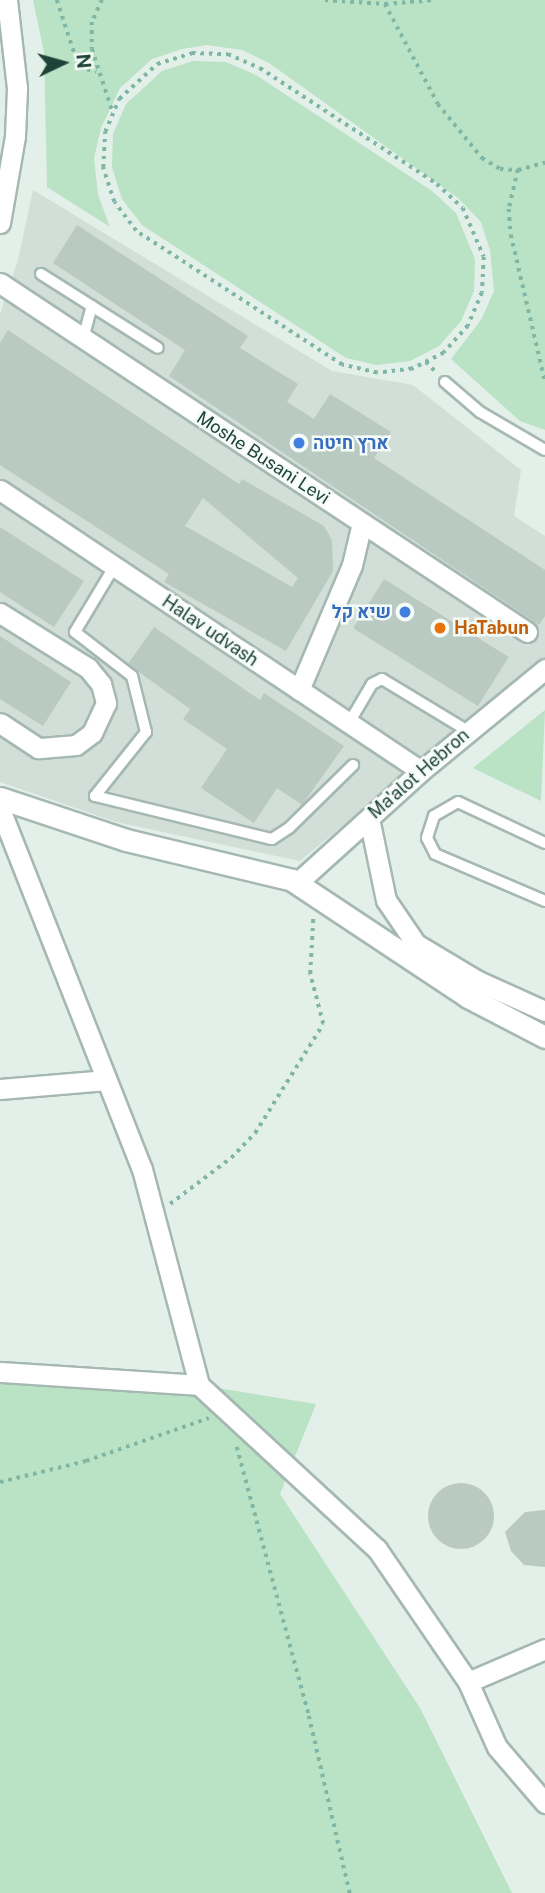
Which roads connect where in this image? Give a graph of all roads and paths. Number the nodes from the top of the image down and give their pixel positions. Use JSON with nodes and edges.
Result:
{"nodes":[{"id":1,"x":57,"y":0,"type":"edge"},
{"id":2,"x":102,"y":0,"type":"edge"},
{"id":3,"x":325,"y":0,"type":"edge"},
{"id":4,"x":435,"y":0,"type":"edge"},
{"id":5,"x":5,"y":3,"type":"edge"},
{"id":6,"x":385,"y":4,"type":"junction"},
{"id":7,"x":96,"y":72,"type":"junction"},
{"id":8,"x":113,"y":113,"type":"junction"},
{"id":9,"x":545,"y":163,"type":"edge"},
{"id":10,"x":518,"y":170,"type":"junction"},
{"id":11,"x":0,"y":223,"type":"edge"},
{"id":12,"x":41,"y":274,"type":"dead end"},
{"id":13,"x":0,"y":283,"type":"edge"},
{"id":14,"x":92,"y":306,"type":"junction"},
{"id":15,"x":82,"y":341,"type":"junction"},
{"id":16,"x":158,"y":348,"type":"dead end"},
{"id":17,"x":545,"y":381,"type":"edge"},
{"id":18,"x":445,"y":382,"type":"dead end"},
{"id":19,"x":545,"y":450,"type":"edge"},
{"id":20,"x":0,"y":490,"type":"edge"},
{"id":21,"x":362,"y":523,"type":"junction"},
{"id":22,"x":114,"y":567,"type":"junction"},
{"id":23,"x":0,"y":613,"type":"edge"},
{"id":24,"x":527,"y":632,"type":"dead end"},
{"id":25,"x":545,"y":669,"type":"edge"},
{"id":26,"x":299,"y":690,"type":"junction"},
{"id":27,"x":0,"y":723,"type":"edge"},
{"id":28,"x":349,"y":723,"type":"junction"},
{"id":29,"x":468,"y":732,"type":"junction"},
{"id":30,"x":353,"y":765,"type":"dead end"},
{"id":31,"x":421,"y":771,"type":"junction"},
{"id":32,"x":0,"y":798,"type":"edge"},
{"id":33,"x":0,"y":809,"type":"edge"},
{"id":34,"x":369,"y":818,"type":"junction"},
{"id":35,"x":5,"y":836,"type":"edge"},
{"id":36,"x":545,"y":843,"type":"edge"},
{"id":37,"x":305,"y":889,"type":"junction"},
{"id":38,"x":545,"y":901,"type":"edge"},
{"id":39,"x":545,"y":1012,"type":"edge"},
{"id":40,"x":545,"y":1037,"type":"edge"},
{"id":41,"x":107,"y":1080,"type":"junction"},
{"id":42,"x":0,"y":1088,"type":"edge"},
{"id":43,"x":154,"y":1216,"type":"junction"},
{"id":44,"x":0,"y":1372,"type":"edge"},
{"id":45,"x":199,"y":1385,"type":"junction"},
{"id":46,"x":227,"y":1411,"type":"junction"},
{"id":47,"x":0,"y":1482,"type":"edge"},
{"id":48,"x":545,"y":1649,"type":"edge"},
{"id":49,"x":468,"y":1682,"type":"junction"},
{"id":50,"x":545,"y":1803,"type":"edge"},
{"id":51,"x":350,"y":1893,"type":"edge"}],
"edges":[{"from":1,"to":7,"type":"path"},
{"from":2,"to":7,"type":"path"},
{"from":3,"to":6,"type":"path"},
{"from":4,"to":6,"type":"path"},
{"from":5,"to":11,"type":"street"},
{"from":6,"to":10,"type":"path"},
{"from":7,"to":8,"type":"path"},
{"from":8,"to":8,"type":"path"},
{"from":9,"to":10,"type":"path"},
{"from":10,"to":17,"type":"path"},
{"from":12,"to":14,"type":"lane"},
{"from":13,"to":15,"type":"street","name":"Moshe Busani Levi"},
{"from":14,"to":15,"type":"lane"},
{"from":14,"to":16,"type":"lane"},
{"from":15,"to":21,"type":"street","name":"Moshe Busani Levi"},
{"from":18,"to":19,"type":"lane"},
{"from":20,"to":22,"type":"street","name":"Halav udvash"},
{"from":21,"to":24,"type":"street","name":"Moshe Busani Levi"},
{"from":21,"to":26,"type":"street"},
{"from":22,"to":26,"type":"street","name":"Halav udvash"},
{"from":22,"to":30,"type":"lane"},
{"from":23,"to":27,"type":"street"},
{"from":25,"to":29,"type":"street","name":"Ma'alot Hebron"},
{"from":26,"to":28,"type":"street","name":"Halav udvash"},
{"from":28,"to":29,"type":"lane"},
{"from":28,"to":31,"type":"street","name":"Halav udvash"},
{"from":29,"to":31,"type":"street","name":"Ma'alot Hebron"},
{"from":31,"to":34,"type":"street","name":"Ma'alot Hebron"},
{"from":32,"to":37,"type":"street"},
{"from":33,"to":35,"type":"street"},
{"from":34,"to":37,"type":"street","name":"Ma'alot Hebron"},
{"from":34,"to":39,"type":"street"},
{"from":35,"to":41,"type":"street"},
{"from":36,"to":38,"type":"lane"},
{"from":37,"to":40,"type":"street"},
{"from":37,"to":43,"type":"path"},
{"from":41,"to":42,"type":"street"},
{"from":41,"to":43,"type":"street"},
{"from":43,"to":45,"type":"street"},
{"from":44,"to":45,"type":"street"},
{"from":45,"to":46,"type":"street"},
{"from":46,"to":47,"type":"path"},
{"from":46,"to":49,"type":"street"},
{"from":46,"to":51,"type":"path"},
{"from":48,"to":49,"type":"street"},
{"from":49,"to":50,"type":"street"}]}
